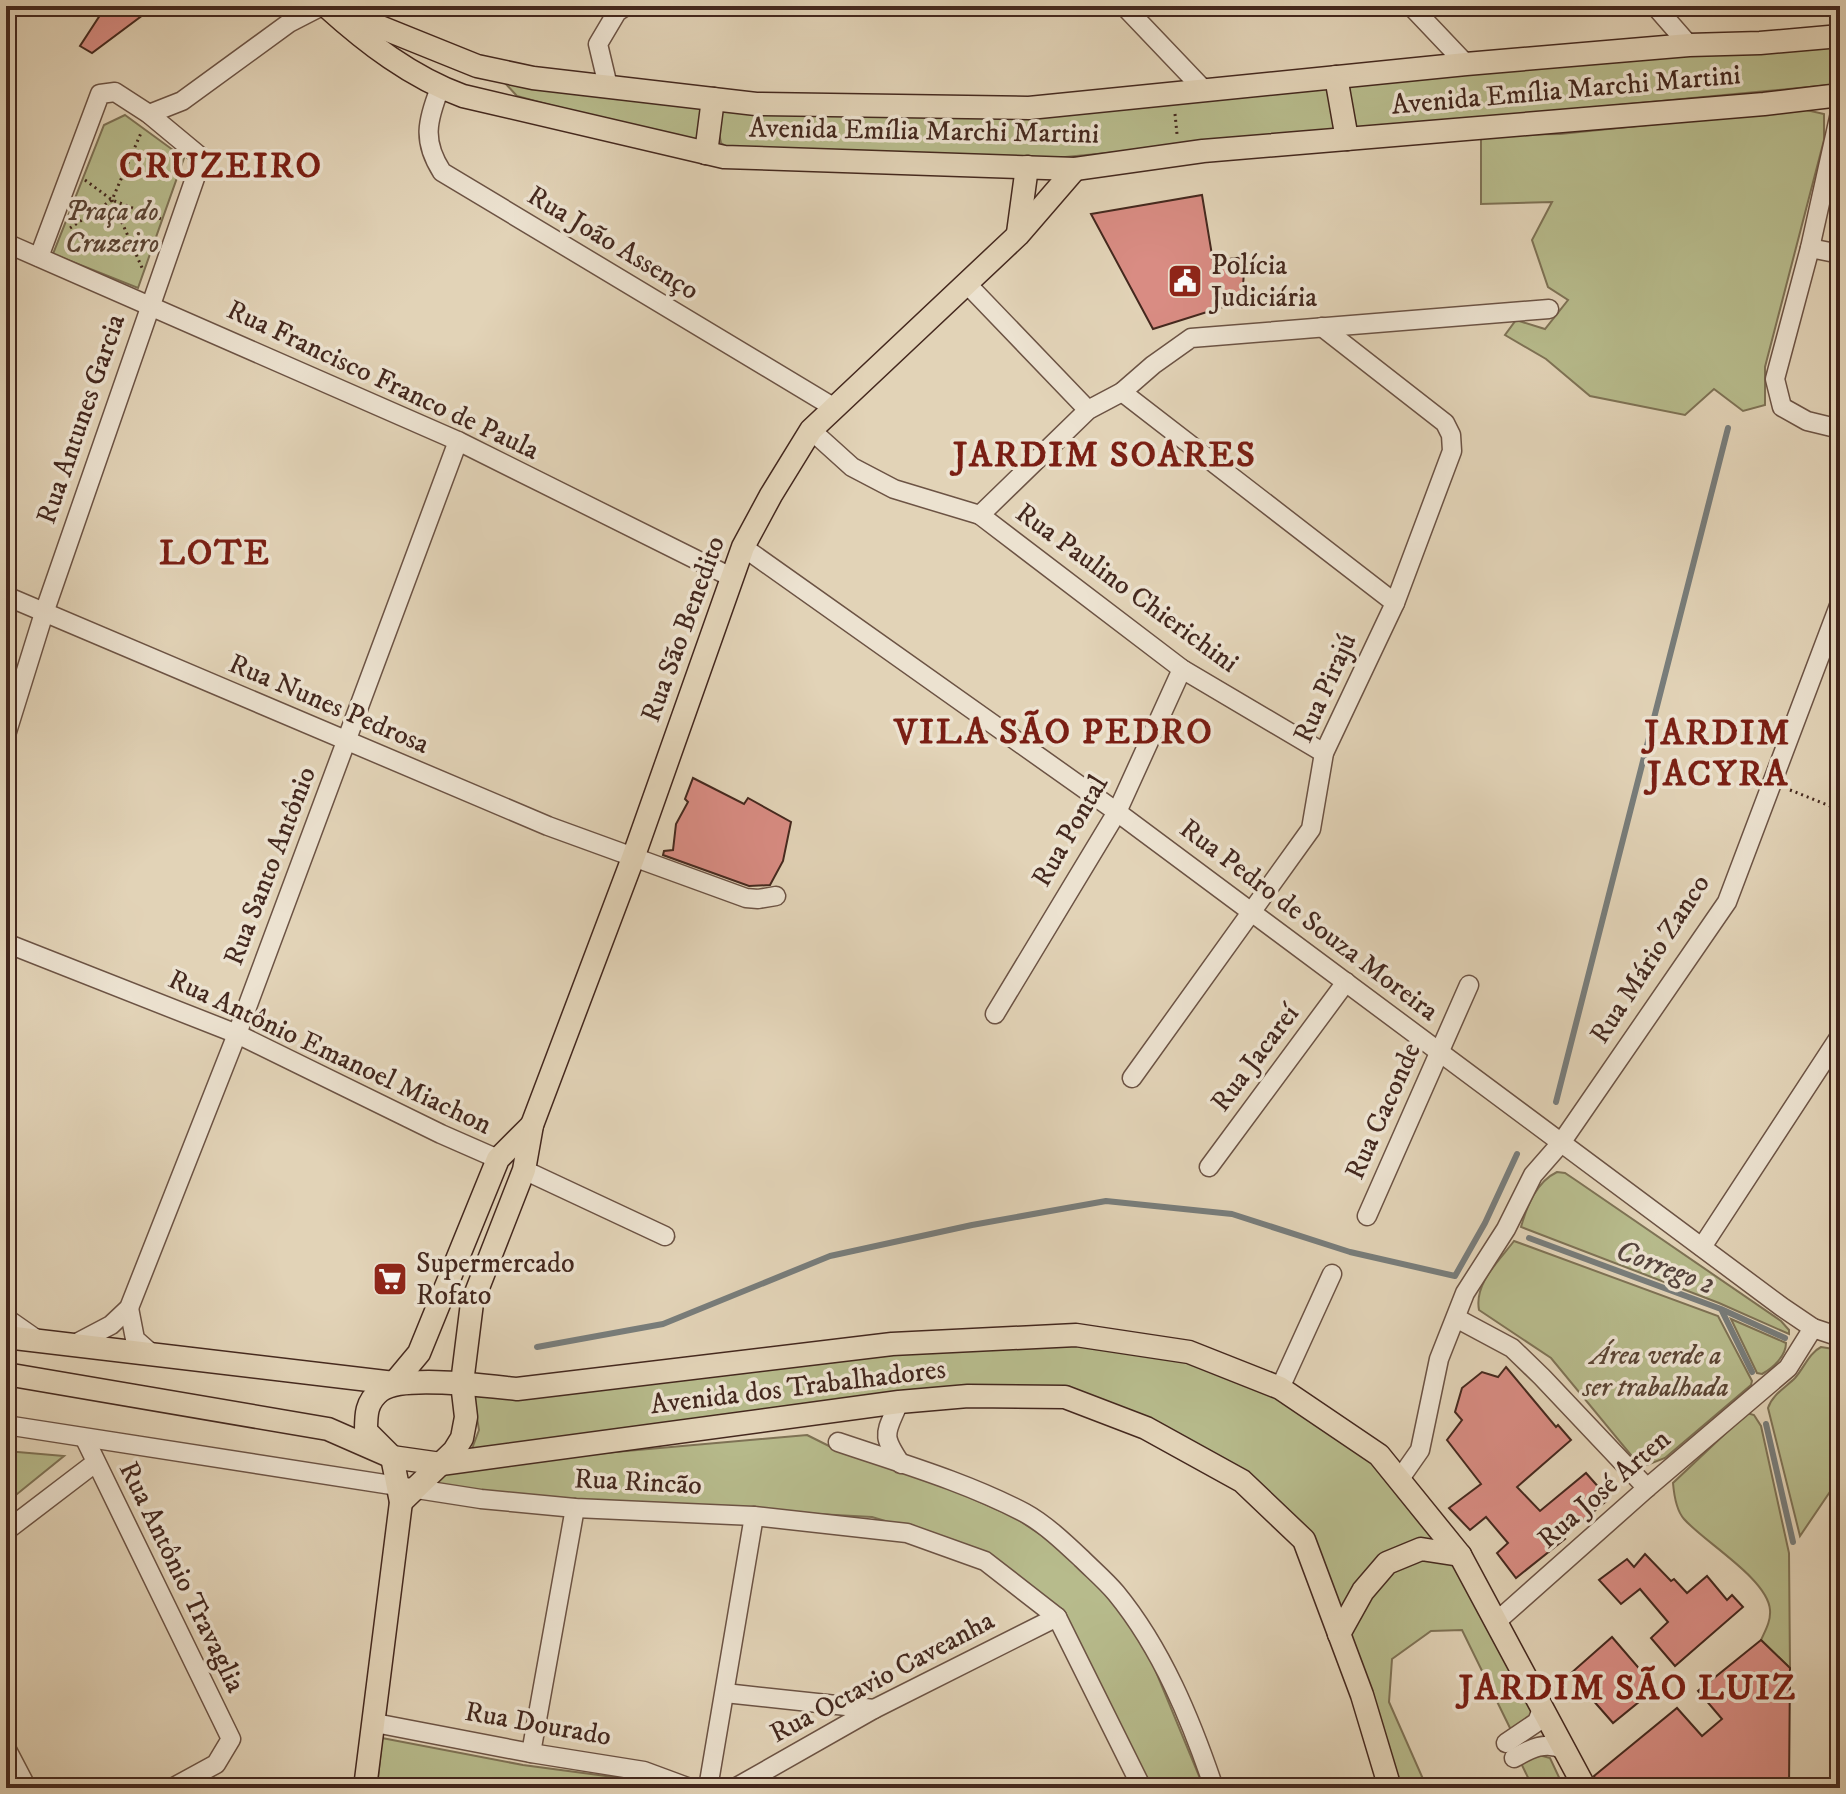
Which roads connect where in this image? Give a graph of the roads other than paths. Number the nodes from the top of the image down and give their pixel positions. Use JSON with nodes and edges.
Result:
{"nodes":[{"id":1,"x":325,"y":6,"type":"edge"},
{"id":2,"x":626,"y":6,"type":"edge"},
{"id":3,"x":1124,"y":6,"type":"edge"},
{"id":4,"x":1411,"y":6,"type":"edge"},
{"id":5,"x":1655,"y":6,"type":"edge"},
{"id":6,"x":1840,"y":36,"type":"edge"},
{"id":7,"x":1689,"y":45,"type":"junction"},
{"id":8,"x":1466,"y":64,"type":"junction"},
{"id":9,"x":1336,"y":77,"type":"junction"},
{"id":10,"x":608,"y":86,"type":"junction"},
{"id":11,"x":440,"y":88,"type":"junction"},
{"id":12,"x":1205,"y":91,"type":"junction"},
{"id":13,"x":1840,"y":95,"type":"edge"},
{"id":14,"x":713,"y":99,"type":"junction"},
{"id":15,"x":182,"y":101,"type":"junction"},
{"id":16,"x":1840,"y":113,"type":"edge"},
{"id":17,"x":149,"y":114,"type":"junction"},
{"id":18,"x":173,"y":134,"type":"junction"},
{"id":19,"x":1347,"y":139,"type":"junction"},
{"id":20,"x":706,"y":153,"type":"junction"},
{"id":21,"x":1027,"y":167,"type":"junction"},
{"id":22,"x":1075,"y":169,"type":"junction"},
{"id":23,"x":1018,"y":235,"type":"junction"},
{"id":24,"x":6,"y":243,"type":"edge"},
{"id":25,"x":1810,"y":248,"type":"junction"},
{"id":26,"x":40,"y":252,"type":"junction"},
{"id":27,"x":1840,"y":254,"type":"edge"},
{"id":28,"x":967,"y":284,"type":"junction"},
{"id":29,"x":152,"y":299,"type":"junction"},
{"id":30,"x":1549,"y":309,"type":"dead end"},
{"id":31,"x":1322,"y":327,"type":"junction"},
{"id":32,"x":1122,"y":392,"type":"junction"},
{"id":33,"x":833,"y":407,"type":"junction"},
{"id":34,"x":1088,"y":410,"type":"junction"},
{"id":35,"x":1840,"y":429,"type":"edge"},
{"id":36,"x":811,"y":430,"type":"junction"},
{"id":37,"x":458,"y":441,"type":"junction"},
{"id":38,"x":980,"y":515,"type":"junction"},
{"id":39,"x":743,"y":547,"type":"junction"},
{"id":40,"x":733,"y":578,"type":"junction"},
{"id":41,"x":6,"y":596,"type":"edge"},
{"id":42,"x":1395,"y":603,"type":"junction"},
{"id":43,"x":1840,"y":603,"type":"edge"},
{"id":44,"x":44,"y":613,"type":"junction"},
{"id":45,"x":1182,"y":669,"type":"junction"},
{"id":46,"x":6,"y":735,"type":"edge"},
{"id":47,"x":347,"y":743,"type":"junction"},
{"id":48,"x":1324,"y":753,"type":"junction"},
{"id":49,"x":1117,"y":812,"type":"junction"},
{"id":50,"x":633,"y":858,"type":"junction"},
{"id":51,"x":776,"y":896,"type":"dead end"},
{"id":52,"x":1250,"y":911,"type":"junction"},
{"id":53,"x":6,"y":943,"type":"edge"},
{"id":54,"x":1346,"y":982,"type":"junction"},
{"id":55,"x":1469,"y":985,"type":"dead end"},
{"id":56,"x":995,"y":1014,"type":"dead end"},
{"id":57,"x":237,"y":1034,"type":"junction"},
{"id":58,"x":1840,"y":1036,"type":"edge"},
{"id":59,"x":1439,"y":1052,"type":"junction"},
{"id":60,"x":1132,"y":1078,"type":"dead end"},
{"id":61,"x":532,"y":1125,"type":"junction"},
{"id":62,"x":1561,"y":1143,"type":"junction"},
{"id":63,"x":498,"y":1159,"type":"junction"},
{"id":64,"x":1209,"y":1167,"type":"dead end"},
{"id":65,"x":520,"y":1181,"type":"junction"},
{"id":66,"x":1367,"y":1216,"type":"dead end"},
{"id":67,"x":665,"y":1236,"type":"dead end"},
{"id":68,"x":1702,"y":1247,"type":"junction"},
{"id":69,"x":1332,"y":1274,"type":"dead end"},
{"id":70,"x":129,"y":1308,"type":"junction"},
{"id":71,"x":6,"y":1318,"type":"edge"},
{"id":72,"x":1456,"y":1318,"type":"junction"},
{"id":73,"x":1813,"y":1328,"type":"junction"},
{"id":74,"x":6,"y":1337,"type":"edge"},
{"id":75,"x":1840,"y":1337,"type":"edge"},
{"id":76,"x":39,"y":1341,"type":"junction"},
{"id":77,"x":73,"y":1345,"type":"junction"},
{"id":78,"x":152,"y":1354,"type":"junction"},
{"id":79,"x":6,"y":1374,"type":"edge"},
{"id":80,"x":394,"y":1383,"type":"junction"},
{"id":81,"x":462,"y":1383,"type":"junction"},
{"id":82,"x":1280,"y":1388,"type":"junction"},
{"id":83,"x":899,"y":1402,"type":"junction"},
{"id":84,"x":6,"y":1425,"type":"edge"},
{"id":85,"x":85,"y":1439,"type":"junction"},
{"id":86,"x":838,"y":1442,"type":"dead end"},
{"id":87,"x":392,"y":1457,"type":"junction"},
{"id":88,"x":95,"y":1463,"type":"junction"},
{"id":89,"x":441,"y":1464,"type":"junction"},
{"id":90,"x":901,"y":1464,"type":"junction"},
{"id":91,"x":1399,"y":1480,"type":"junction"},
{"id":92,"x":1647,"y":1488,"type":"junction"},
{"id":93,"x":404,"y":1492,"type":"junction"},
{"id":94,"x":575,"y":1508,"type":"junction"},
{"id":95,"x":754,"y":1516,"type":"junction"},
{"id":96,"x":6,"y":1531,"type":"edge"},
{"id":97,"x":1460,"y":1555,"type":"junction"},
{"id":98,"x":1057,"y":1617,"type":"junction"},
{"id":99,"x":1496,"y":1622,"type":"junction"},
{"id":100,"x":1339,"y":1634,"type":"junction"},
{"id":101,"x":725,"y":1693,"type":"junction"},
{"id":102,"x":874,"y":1709,"type":"junction"},
{"id":103,"x":1542,"y":1709,"type":"junction"},
{"id":104,"x":375,"y":1723,"type":"junction"},
{"id":105,"x":6,"y":1748,"type":"edge"},
{"id":106,"x":1564,"y":1750,"type":"junction"},
{"id":107,"x":531,"y":1753,"type":"junction"},
{"id":108,"x":1141,"y":1784,"type":"edge"},
{"id":109,"x":27,"y":1788,"type":"edge"},
{"id":110,"x":172,"y":1788,"type":"edge"},
{"id":111,"x":365,"y":1788,"type":"edge"},
{"id":112,"x":690,"y":1788,"type":"edge"},
{"id":113,"x":708,"y":1788,"type":"edge"},
{"id":114,"x":735,"y":1788,"type":"edge"},
{"id":115,"x":1121,"y":1788,"type":"edge"},
{"id":116,"x":1214,"y":1788,"type":"edge"},
{"id":117,"x":1390,"y":1788,"type":"edge"},
{"id":118,"x":1585,"y":1788,"type":"edge"}],
"edges":[{"from":1,"to":10,"type":"main road","name":"Avenida Emília Marchi Martini"},
{"from":1,"to":11,"type":"main road","name":"Avenida Emília Marchi Martini"},
{"from":1,"to":15,"type":"street"},
{"from":2,"to":10,"type":"street"},
{"from":3,"to":12,"type":"street"},
{"from":4,"to":8,"type":"street"},
{"from":5,"to":7,"type":"street"},
{"from":6,"to":7,"type":"main road","name":"Avenida Emília Marchi Martini"},
{"from":7,"to":8,"type":"main road","name":"Avenida Emília Marchi Martini"},
{"from":8,"to":9,"type":"main road","name":"Avenida Emília Marchi Martini"},
{"from":9,"to":12,"type":"main road","name":"Avenida Emília Marchi Martini"},
{"from":9,"to":19,"type":"main road"},
{"from":10,"to":14,"type":"main road","name":"Avenida Emília Marchi Martini"},
{"from":11,"to":20,"type":"main road","name":"Avenida Emília Marchi Martini"},
{"from":11,"to":33,"type":"street","name":"Rua João Assenço"},
{"from":12,"to":14,"type":"main road","name":"Avenida Emília Marchi Martini"},
{"from":13,"to":19,"type":"main road","name":"Avenida Emília Marchi Martini"},
{"from":14,"to":20,"type":"main road"},
{"from":15,"to":17,"type":"street"},
{"from":15,"to":18,"type":"street"},
{"from":16,"to":25,"type":"street"},
{"from":17,"to":18,"type":"street"},
{"from":17,"to":26,"type":"street"},
{"from":18,"to":29,"type":"street"},
{"from":19,"to":22,"type":"main road","name":"Avenida Emília Marchi Martini"},
{"from":20,"to":21,"type":"main road","name":"Avenida Emília Marchi Martini"},
{"from":21,"to":22,"type":"main road","name":"Avenida Emília Marchi Martini"},
{"from":21,"to":23,"type":"main road"},
{"from":22,"to":23,"type":"main road","name":"Rua São Benedito"},
{"from":23,"to":28,"type":"main road","name":"Rua São Benedito"},
{"from":24,"to":26,"type":"street","name":"Rua Francisco Franco de Paula"},
{"from":25,"to":27,"type":"street"},
{"from":25,"to":35,"type":"street"},
{"from":26,"to":29,"type":"street","name":"Rua Francisco Franco de Paula"},
{"from":28,"to":33,"type":"main road","name":"Rua São Benedito"},
{"from":28,"to":34,"type":"street"},
{"from":29,"to":37,"type":"street","name":"Rua Francisco Franco de Paula"},
{"from":29,"to":44,"type":"street","name":"Rua Antunes Garcia"},
{"from":30,"to":31,"type":"street"},
{"from":31,"to":32,"type":"street"},
{"from":31,"to":42,"type":"street","name":"Rua Pirajú"},
{"from":32,"to":34,"type":"street"},
{"from":32,"to":42,"type":"street"},
{"from":33,"to":36,"type":"main road","name":"Rua São Benedito"},
{"from":34,"to":38,"type":"street"},
{"from":36,"to":38,"type":"street"},
{"from":36,"to":39,"type":"main road","name":"Rua São Benedito"},
{"from":37,"to":40,"type":"street","name":"Rua Francisco Franco de Paula"},
{"from":37,"to":47,"type":"street","name":"Rua Santo Antônio"},
{"from":38,"to":45,"type":"street","name":"Rua Paulino Chierichini"},
{"from":39,"to":40,"type":"main road","name":"Rua São Benedito"},
{"from":39,"to":49,"type":"street","name":"Rua Pedro de Souza Moreira"},
{"from":40,"to":50,"type":"main road","name":"Rua São Benedito"},
{"from":41,"to":44,"type":"street","name":"Rua Nunes Pedrosa"},
{"from":42,"to":48,"type":"street","name":"Rua Pirajú"},
{"from":43,"to":62,"type":"street","name":"Rua Mário Zanco"},
{"from":44,"to":46,"type":"street","name":"Rua Antunes Garcia"},
{"from":44,"to":47,"type":"street","name":"Rua Nunes Pedrosa"},
{"from":45,"to":48,"type":"street","name":"Rua Paulino Chierichini"},
{"from":45,"to":49,"type":"street","name":"Rua Pontal"},
{"from":47,"to":50,"type":"street","name":"Rua Nunes Pedrosa"},
{"from":47,"to":57,"type":"street","name":"Rua Santo Antônio"},
{"from":48,"to":52,"type":"street","name":"Rua Pirajú"},
{"from":49,"to":52,"type":"street","name":"Rua Pedro de Souza Moreira"},
{"from":49,"to":56,"type":"street","name":"Rua Pontal"},
{"from":50,"to":51,"type":"street","name":"Rua Nunes Pedrosa"},
{"from":50,"to":61,"type":"main road","name":"Rua São Benedito"},
{"from":52,"to":54,"type":"street","name":"Rua Pedro de Souza Moreira"},
{"from":52,"to":60,"type":"street","name":"Rua Pirajú"},
{"from":53,"to":57,"type":"street","name":"Rua Antônio Emanoel Miachon"},
{"from":54,"to":59,"type":"street","name":"Rua Pedro de Souza Moreira"},
{"from":54,"to":64,"type":"street","name":"Rua Jacareí"},
{"from":55,"to":59,"type":"street","name":"Rua Caconde"},
{"from":57,"to":63,"type":"street","name":"Rua Antônio Emanoel Miachon"},
{"from":57,"to":70,"type":"street","name":"Rua Santo Antônio"},
{"from":58,"to":68,"type":"street"},
{"from":59,"to":62,"type":"street","name":"Rua Pedro de Souza Moreira"},
{"from":59,"to":66,"type":"street","name":"Rua Caconde"},
{"from":61,"to":63,"type":"main road","name":"Rua São Benedito"},
{"from":61,"to":65,"type":"main road","name":"Rua São Benedito"},
{"from":62,"to":68,"type":"street","name":"Rua Pedro de Souza Moreira"},
{"from":62,"to":72,"type":"street","name":"Rua Mário Zanco"},
{"from":63,"to":65,"type":"main road"},
{"from":63,"to":80,"type":"main road","name":"Rua São Benedito"},
{"from":65,"to":67,"type":"street"},
{"from":65,"to":81,"type":"main road","name":"Rua São Benedito"},
{"from":68,"to":73,"type":"street","name":"Rua Pedro de Souza Moreira"},
{"from":69,"to":82,"type":"street"},
{"from":70,"to":77,"type":"street"},
{"from":70,"to":78,"type":"street"},
{"from":71,"to":76,"type":"street"},
{"from":72,"to":91,"type":"street","name":"Rua Mário Zanco"},
{"from":72,"to":92,"type":"street"},
{"from":73,"to":75,"type":"street","name":"Rua Pedro de Souza Moreira"},
{"from":73,"to":92,"type":"street","name":"Rua José Arten"},
{"from":74,"to":76,"type":"main road"},
{"from":76,"to":77,"type":"main road"},
{"from":77,"to":78,"type":"main road"},
{"from":78,"to":80,"type":"main road"},
{"from":79,"to":87,"type":"main road","name":"Avenida dos Trabalhadores"},
{"from":80,"to":81,"type":"main road"},
{"from":80,"to":87,"type":"main road"},
{"from":81,"to":82,"type":"main road","name":"Avenida dos Trabalhadores"},
{"from":81,"to":89,"type":"main road"},
{"from":82,"to":91,"type":"main road","name":"Avenida dos Trabalhadores"},
{"from":83,"to":89,"type":"main road","name":"Avenida dos Trabalhadores"},
{"from":83,"to":90,"type":"street"},
{"from":83,"to":100,"type":"main road","name":"Avenida dos Trabalhadores"},
{"from":84,"to":85,"type":"street","name":"Rua Rincão"},
{"from":85,"to":88,"type":"street","name":"Rua Antônio Travaglia"},
{"from":85,"to":93,"type":"street","name":"Rua Rincão"},
{"from":86,"to":90,"type":"street"},
{"from":87,"to":89,"type":"main road","name":"Avenida dos Trabalhadores"},
{"from":87,"to":93,"type":"main road"},
{"from":88,"to":96,"type":"street"},
{"from":88,"to":110,"type":"street","name":"Rua Antônio Travaglia"},
{"from":89,"to":93,"type":"main road"},
{"from":90,"to":116,"type":"street"},
{"from":91,"to":97,"type":"main road","name":"Avenida dos Trabalhadores"},
{"from":92,"to":99,"type":"street","name":"Rua José Arten"},
{"from":93,"to":94,"type":"street","name":"Rua Rincão"},
{"from":93,"to":104,"type":"main road"},
{"from":94,"to":95,"type":"street","name":"Rua Rincão"},
{"from":94,"to":107,"type":"street"},
{"from":95,"to":98,"type":"street","name":"Rua Rincão"},
{"from":95,"to":101,"type":"street"},
{"from":97,"to":99,"type":"main road","name":"Avenida dos Trabalhadores"},
{"from":97,"to":100,"type":"main road"},
{"from":98,"to":102,"type":"street","name":"Rua Octavio Caveanha"},
{"from":98,"to":108,"type":"street","name":"Rua Rincão"},
{"from":99,"to":103,"type":"main road","name":"Avenida dos Trabalhadores"},
{"from":100,"to":117,"type":"main road","name":"Avenida dos Trabalhadores"},
{"from":101,"to":102,"type":"street"},
{"from":101,"to":113,"type":"street"},
{"from":102,"to":114,"type":"street","name":"Rua Octavio Caveanha"},
{"from":103,"to":106,"type":"main road","name":"Avenida dos Trabalhadores"},
{"from":103,"to":106,"type":"street"},
{"from":104,"to":107,"type":"street","name":"Rua Dourado"},
{"from":104,"to":111,"type":"main road"},
{"from":105,"to":109,"type":"street"},
{"from":106,"to":118,"type":"main road","name":"Avenida dos Trabalhadores"},
{"from":107,"to":112,"type":"street","name":"Rua Dourado"},
{"from":108,"to":115,"type":"street"}]}
